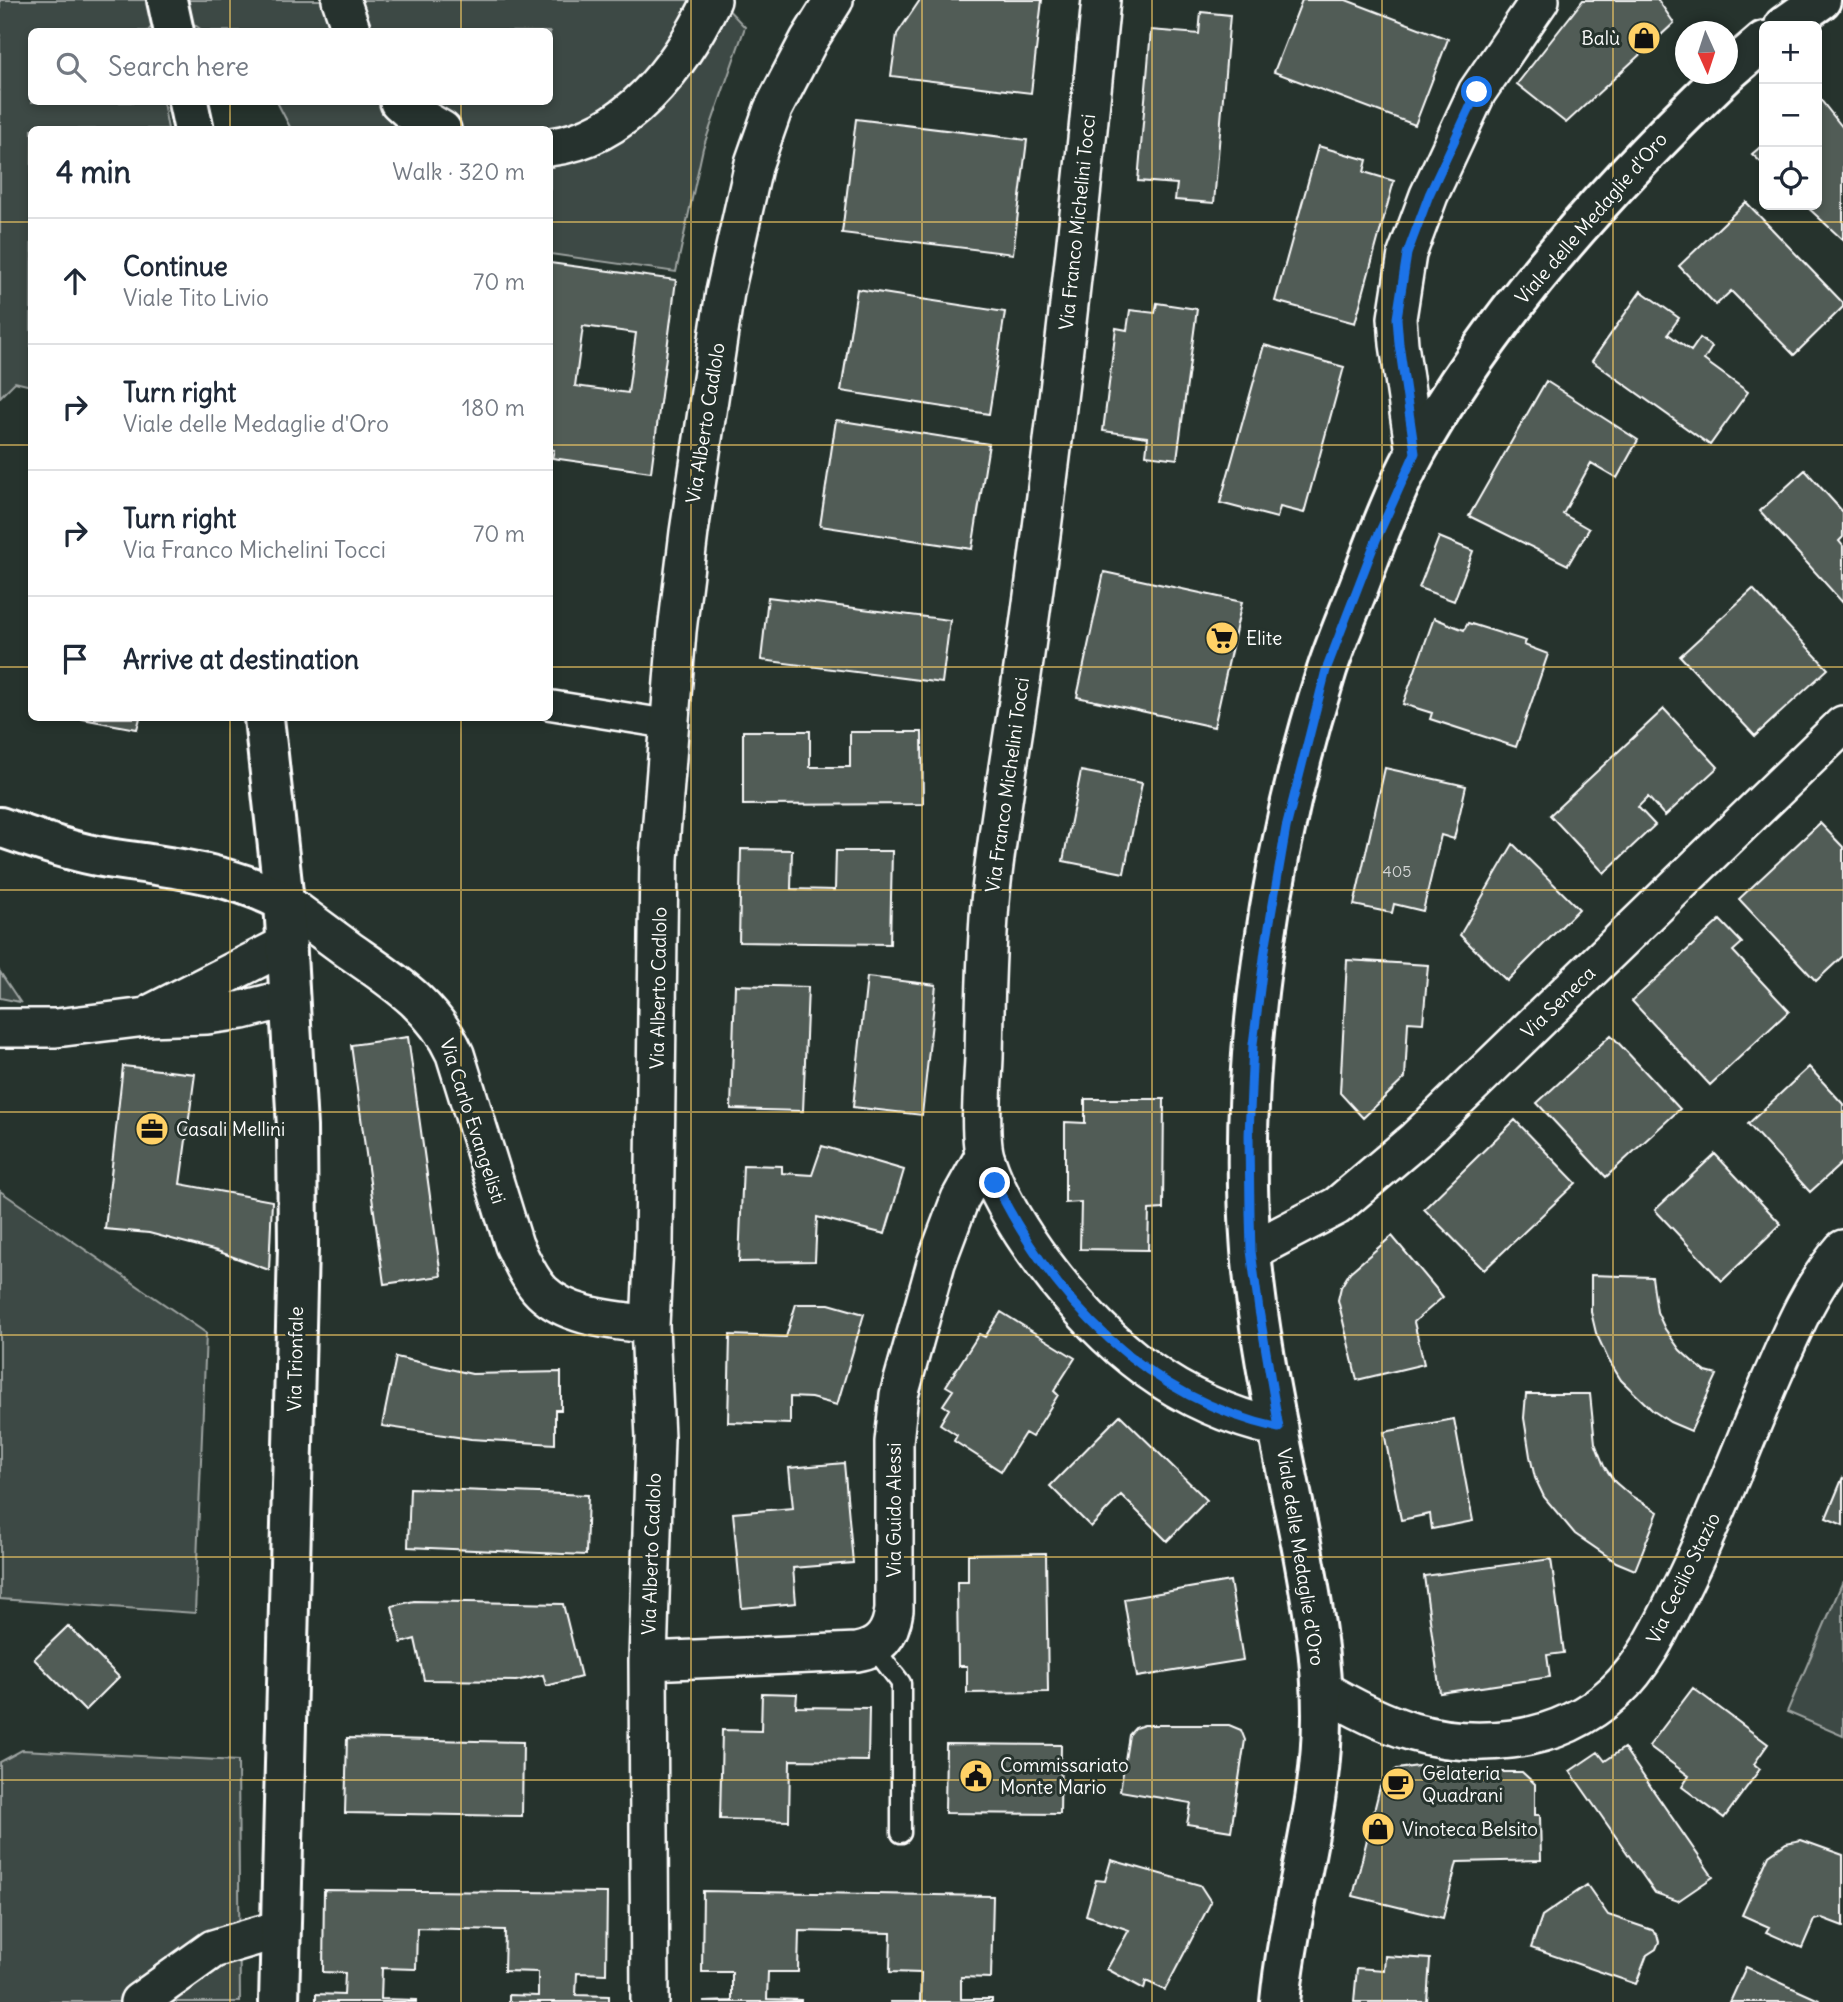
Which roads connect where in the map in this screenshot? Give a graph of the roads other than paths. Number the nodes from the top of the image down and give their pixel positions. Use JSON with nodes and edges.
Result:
{"nodes":[{"id":1,"x":167,"y":0,"type":"edge"},
{"id":2,"x":341,"y":0,"type":"edge"},
{"id":3,"x":712,"y":0,"type":"edge"},
{"id":4,"x":834,"y":0,"type":"edge"},
{"id":5,"x":1101,"y":0,"type":"edge"},
{"id":6,"x":1540,"y":0,"type":"edge"},
{"id":7,"x":1821,"y":0,"type":"edge"},
{"id":8,"x":1791,"y":21,"type":"edge"},
{"id":9,"x":173,"y":28,"type":"edge"},
{"id":10,"x":351,"y":28,"type":"edge"},
{"id":11,"x":1759,"y":45,"type":"edge"},
{"id":12,"x":1738,"y":63,"type":"edge"},
{"id":13,"x":1716,"y":84,"type":"edge"},
{"id":14,"x":189,"y":105,"type":"edge"},
{"id":15,"x":402,"y":105,"type":"edge"},
{"id":16,"x":193,"y":126,"type":"edge"},
{"id":17,"x":435,"y":126,"type":"edge"},
{"id":18,"x":553,"y":147,"type":"edge"},
{"id":19,"x":1415,"y":453,"type":"junction"},
{"id":20,"x":553,"y":705,"type":"edge"},
{"id":21,"x":264,"y":721,"type":"edge"},
{"id":22,"x":668,"y":724,"type":"junction"},
{"id":23,"x":1843,"y":725,"type":"edge"},
{"id":24,"x":0,"y":827,"type":"edge"},
{"id":25,"x":284,"y":902,"type":"junction"},
{"id":26,"x":287,"y":944,"type":"junction"},
{"id":27,"x":290,"y":998,"type":"junction"},
{"id":28,"x":146,"y":1017,"type":"junction"},
{"id":29,"x":0,"y":1028,"type":"edge"},
{"id":30,"x":984,"y":1156,"type":"junction"},
{"id":31,"x":1843,"y":1250,"type":"edge"},
{"id":32,"x":1251,"y":1251,"type":"junction"},
{"id":33,"x":650,"y":1325,"type":"junction"},
{"id":34,"x":1279,"y":1428,"type":"junction"},
{"id":35,"x":874,"y":1648,"type":"junction"},
{"id":36,"x":648,"y":1661,"type":"junction"},
{"id":37,"x":1321,"y":1689,"type":"junction"},
{"id":38,"x":901,"y":1833,"type":"dead end"},
{"id":39,"x":280,"y":1929,"type":"junction"},
{"id":40,"x":139,"y":2002,"type":"edge"},
{"id":41,"x":279,"y":2002,"type":"edge"},
{"id":42,"x":650,"y":2002,"type":"edge"},
{"id":43,"x":1280,"y":2002,"type":"edge"}],
"edges":[{"from":1,"to":9,"type":"main road"},
{"from":2,"to":10,"type":"street"},
{"from":3,"to":18,"type":"street"},
{"from":4,"to":22,"type":"street","name":"Via Alberto Cadlolo"},
{"from":5,"to":30,"type":"street","name":"Via Franco Michelini Tocci"},
{"from":6,"to":19,"type":"street"},
{"from":7,"to":8,"type":"main road"},
{"from":11,"to":12,"type":"main road","name":"Viale delle Medaglie d'Oro"},
{"from":13,"to":19,"type":"main road","name":"Viale delle Medaglie d'Oro"},
{"from":14,"to":16,"type":"main road"},
{"from":15,"to":17,"type":"street"},
{"from":19,"to":32,"type":"main road","name":"Viale delle Medaglie d'Oro"},
{"from":20,"to":22,"type":"street"},
{"from":21,"to":25,"type":"main road","name":"Via Trionfale"},
{"from":22,"to":33,"type":"street","name":"Via Alberto Cadlolo"},
{"from":23,"to":32,"type":"street","name":"Via Seneca"},
{"from":24,"to":25,"type":"main road"},
{"from":25,"to":26,"type":"main road","name":"Via Trionfale"},
{"from":25,"to":33,"type":"street","name":"Via Carlo Evangelisti"},
{"from":26,"to":27,"type":"main road","name":"Via Trionfale"},
{"from":26,"to":28,"type":"street"},
{"from":27,"to":28,"type":"street"},
{"from":27,"to":39,"type":"main road","name":"Via Trionfale"},
{"from":28,"to":29,"type":"street"},
{"from":30,"to":34,"type":"street","name":"Via Franco Michelini Tocci"},
{"from":30,"to":35,"type":"street","name":"Via Guido Alessi"},
{"from":31,"to":37,"type":"street","name":"Via Cecilio Stazio"},
{"from":32,"to":34,"type":"main road","name":"Viale delle Medaglie d'Oro"},
{"from":33,"to":36,"type":"street","name":"Via Alberto Cadlolo"},
{"from":34,"to":37,"type":"main road","name":"Viale delle Medaglie d'Oro"},
{"from":35,"to":36,"type":"street"},
{"from":35,"to":38,"type":"lane"},
{"from":36,"to":42,"type":"street","name":"Via Alberto Cadlolo"},
{"from":37,"to":43,"type":"main road","name":"Viale delle Medaglie d'Oro"},
{"from":39,"to":40,"type":"street"},
{"from":39,"to":41,"type":"main road","name":"Via Trionfale"}]}
